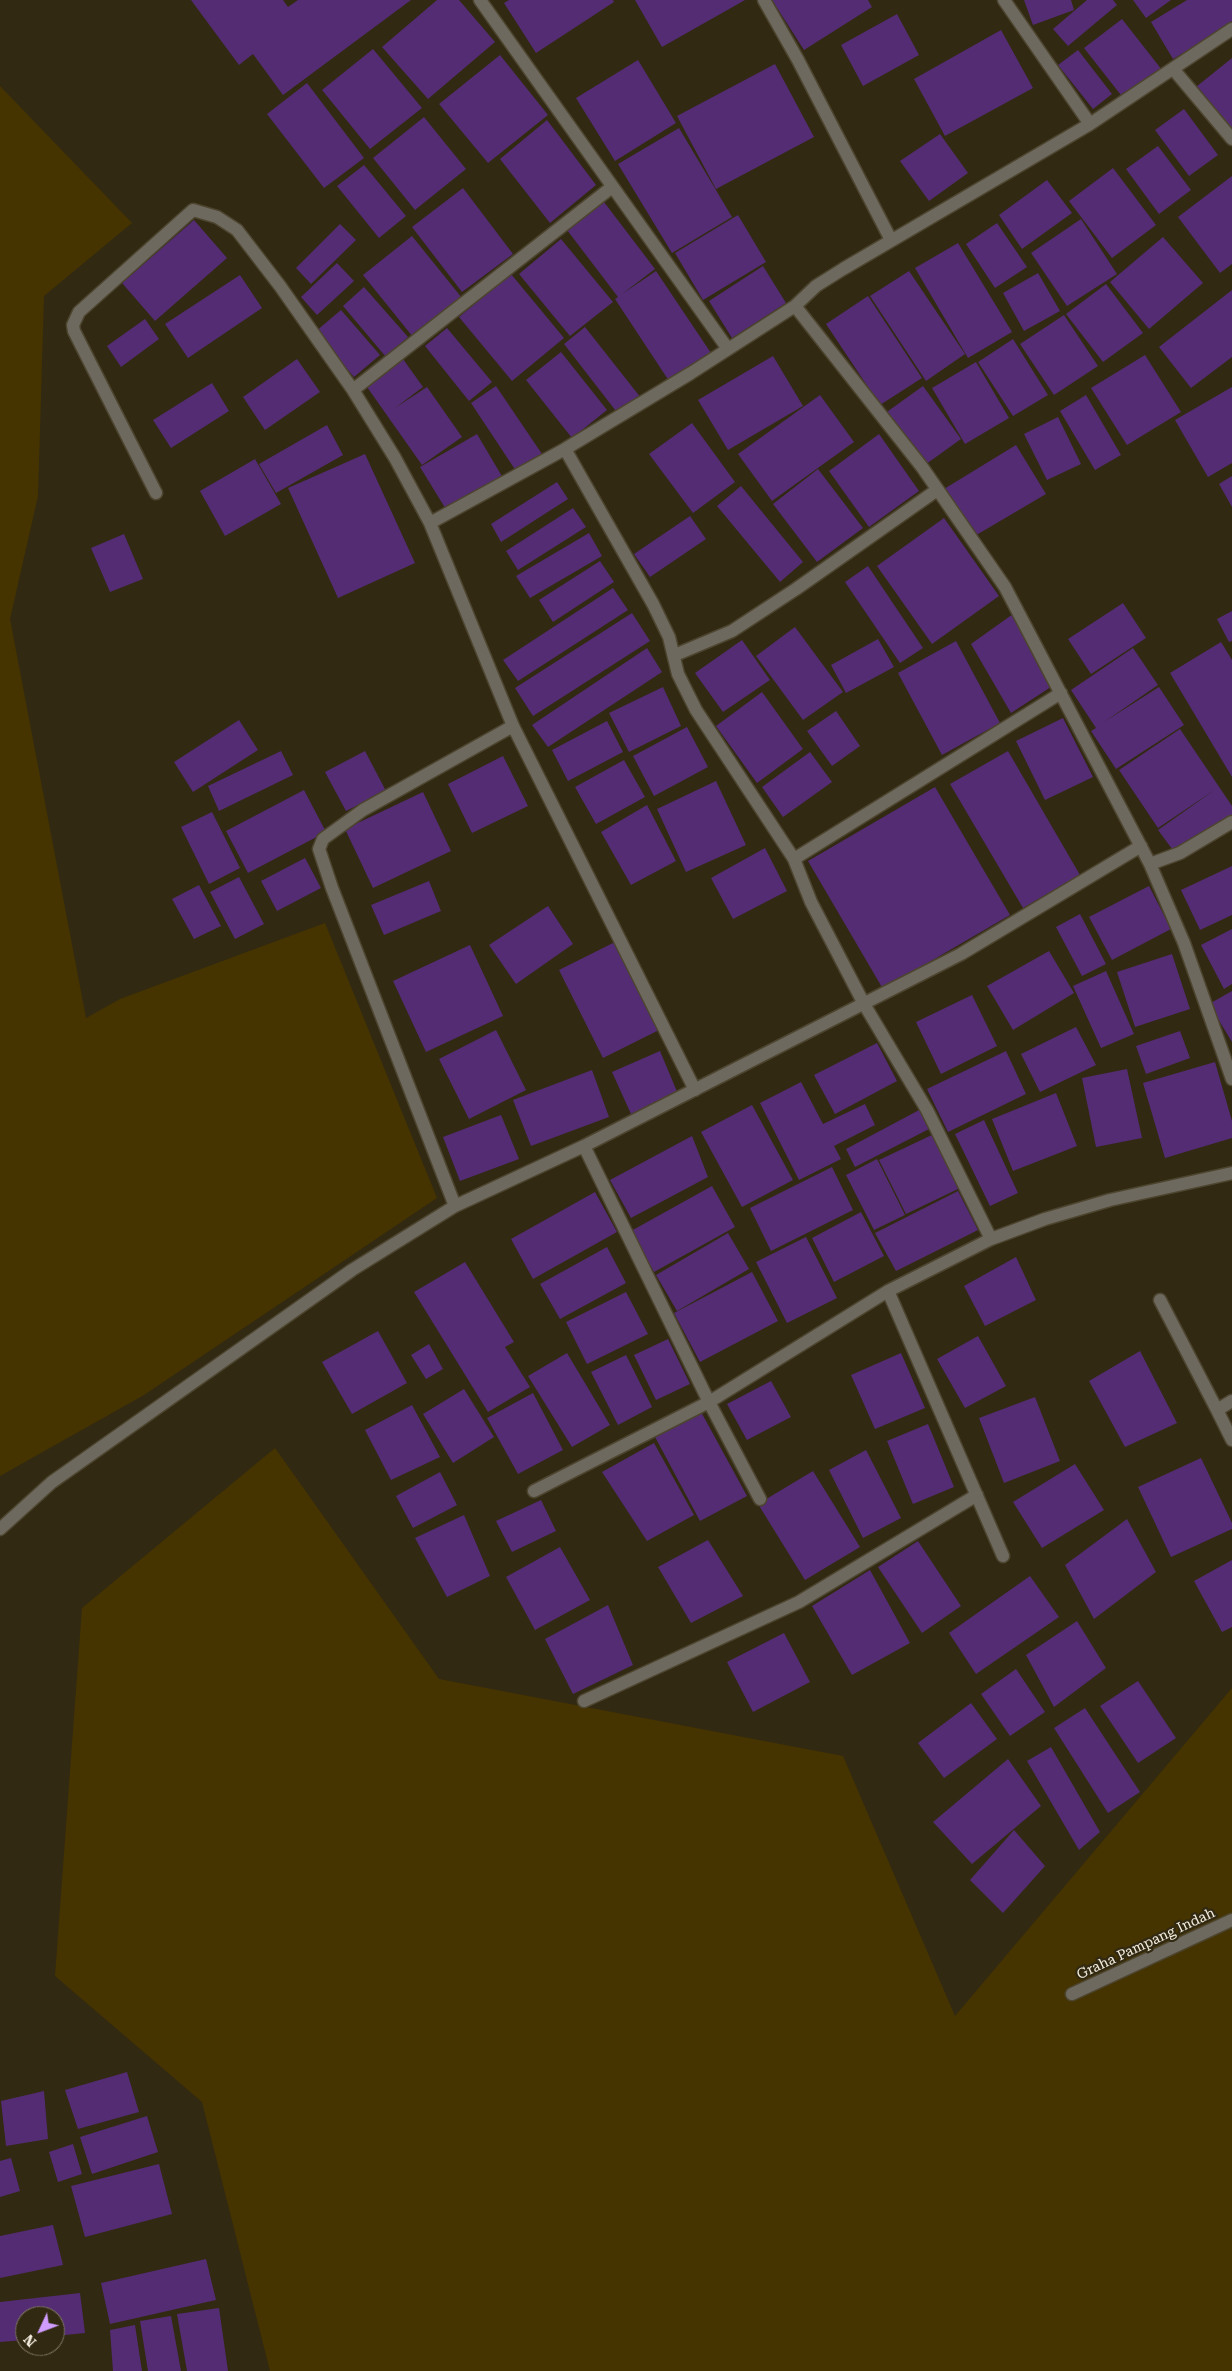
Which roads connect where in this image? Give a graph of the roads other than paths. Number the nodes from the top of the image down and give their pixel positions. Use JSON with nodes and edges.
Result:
{"nodes":[{"id":1,"x":480,"y":0,"type":"edge"},
{"id":2,"x":764,"y":0,"type":"edge"},
{"id":3,"x":1004,"y":0,"type":"edge"},
{"id":4,"x":1232,"y":30,"type":"edge"},
{"id":5,"x":1174,"y":70,"type":"junction"},
{"id":6,"x":1090,"y":124,"type":"junction"},
{"id":7,"x":1232,"y":139,"type":"edge"},
{"id":8,"x":612,"y":187,"type":"junction"},
{"id":9,"x":891,"y":240,"type":"junction"},
{"id":10,"x":795,"y":306,"type":"junction"},
{"id":11,"x":728,"y":349,"type":"junction"},
{"id":12,"x":353,"y":390,"type":"junction"},
{"id":13,"x":565,"y":449,"type":"junction"},
{"id":14,"x":937,"y":490,"type":"junction"},
{"id":15,"x":156,"y":493,"type":"dead end"},
{"id":16,"x":430,"y":523,"type":"junction"},
{"id":17,"x":675,"y":654,"type":"junction"},
{"id":18,"x":1061,"y":693,"type":"junction"},
{"id":19,"x":513,"y":726,"type":"junction"},
{"id":20,"x":1232,"y":822,"type":"edge"},
{"id":21,"x":1141,"y":846,"type":"junction"},
{"id":22,"x":794,"y":859,"type":"junction"},
{"id":23,"x":1150,"y":864,"type":"junction"},
{"id":24,"x":864,"y":1004,"type":"junction"},
{"id":25,"x":1232,"y":1079,"type":"edge"},
{"id":26,"x":695,"y":1090,"type":"junction"},
{"id":27,"x":584,"y":1146,"type":"junction"},
{"id":28,"x":1232,"y":1173,"type":"edge"},
{"id":29,"x":455,"y":1206,"type":"junction"},
{"id":30,"x":990,"y":1239,"type":"junction"},
{"id":31,"x":888,"y":1291,"type":"junction"},
{"id":32,"x":1160,"y":1300,"type":"dead end"},
{"id":33,"x":1232,"y":1401,"type":"edge"},
{"id":34,"x":709,"y":1402,"type":"junction"},
{"id":35,"x":1217,"y":1410,"type":"junction"},
{"id":36,"x":1232,"y":1440,"type":"edge"},
{"id":37,"x":534,"y":1491,"type":"dead end"},
{"id":38,"x":977,"y":1495,"type":"junction"},
{"id":39,"x":760,"y":1498,"type":"dead end"},
{"id":40,"x":0,"y":1529,"type":"edge"},
{"id":41,"x":1003,"y":1556,"type":"dead end"},
{"id":42,"x":584,"y":1701,"type":"dead end"},
{"id":43,"x":1232,"y":1920,"type":"edge"},
{"id":44,"x":1072,"y":1994,"type":"dead end"}],
"edges":[{"from":1,"to":8,"type":"street"},
{"from":2,"to":9,"type":"street"},
{"from":3,"to":6,"type":"street"},
{"from":4,"to":5,"type":"street"},
{"from":5,"to":6,"type":"street"},
{"from":5,"to":7,"type":"street"},
{"from":6,"to":9,"type":"street"},
{"from":8,"to":11,"type":"street"},
{"from":8,"to":12,"type":"street"},
{"from":9,"to":10,"type":"street"},
{"from":10,"to":11,"type":"street"},
{"from":10,"to":14,"type":"street"},
{"from":11,"to":13,"type":"street"},
{"from":12,"to":15,"type":"street"},
{"from":12,"to":16,"type":"street"},
{"from":13,"to":16,"type":"street"},
{"from":13,"to":17,"type":"street"},
{"from":14,"to":17,"type":"street"},
{"from":14,"to":18,"type":"street"},
{"from":16,"to":19,"type":"street"},
{"from":17,"to":22,"type":"street"},
{"from":18,"to":21,"type":"street"},
{"from":18,"to":22,"type":"street"},
{"from":19,"to":26,"type":"street"},
{"from":19,"to":29,"type":"street"},
{"from":20,"to":23,"type":"street"},
{"from":21,"to":23,"type":"street"},
{"from":21,"to":24,"type":"street"},
{"from":22,"to":24,"type":"street"},
{"from":23,"to":25,"type":"street"},
{"from":24,"to":26,"type":"street"},
{"from":24,"to":30,"type":"street"},
{"from":26,"to":27,"type":"street"},
{"from":27,"to":29,"type":"street"},
{"from":27,"to":34,"type":"street"},
{"from":28,"to":30,"type":"street"},
{"from":29,"to":40,"type":"street"},
{"from":30,"to":31,"type":"street"},
{"from":31,"to":34,"type":"street"},
{"from":31,"to":38,"type":"street"},
{"from":32,"to":35,"type":"street"},
{"from":33,"to":35,"type":"street"},
{"from":34,"to":37,"type":"street"},
{"from":34,"to":39,"type":"street"},
{"from":35,"to":36,"type":"street"},
{"from":38,"to":41,"type":"street"},
{"from":38,"to":42,"type":"street"},
{"from":43,"to":44,"type":"street","name":"Graha Pampang Indah"}]}
